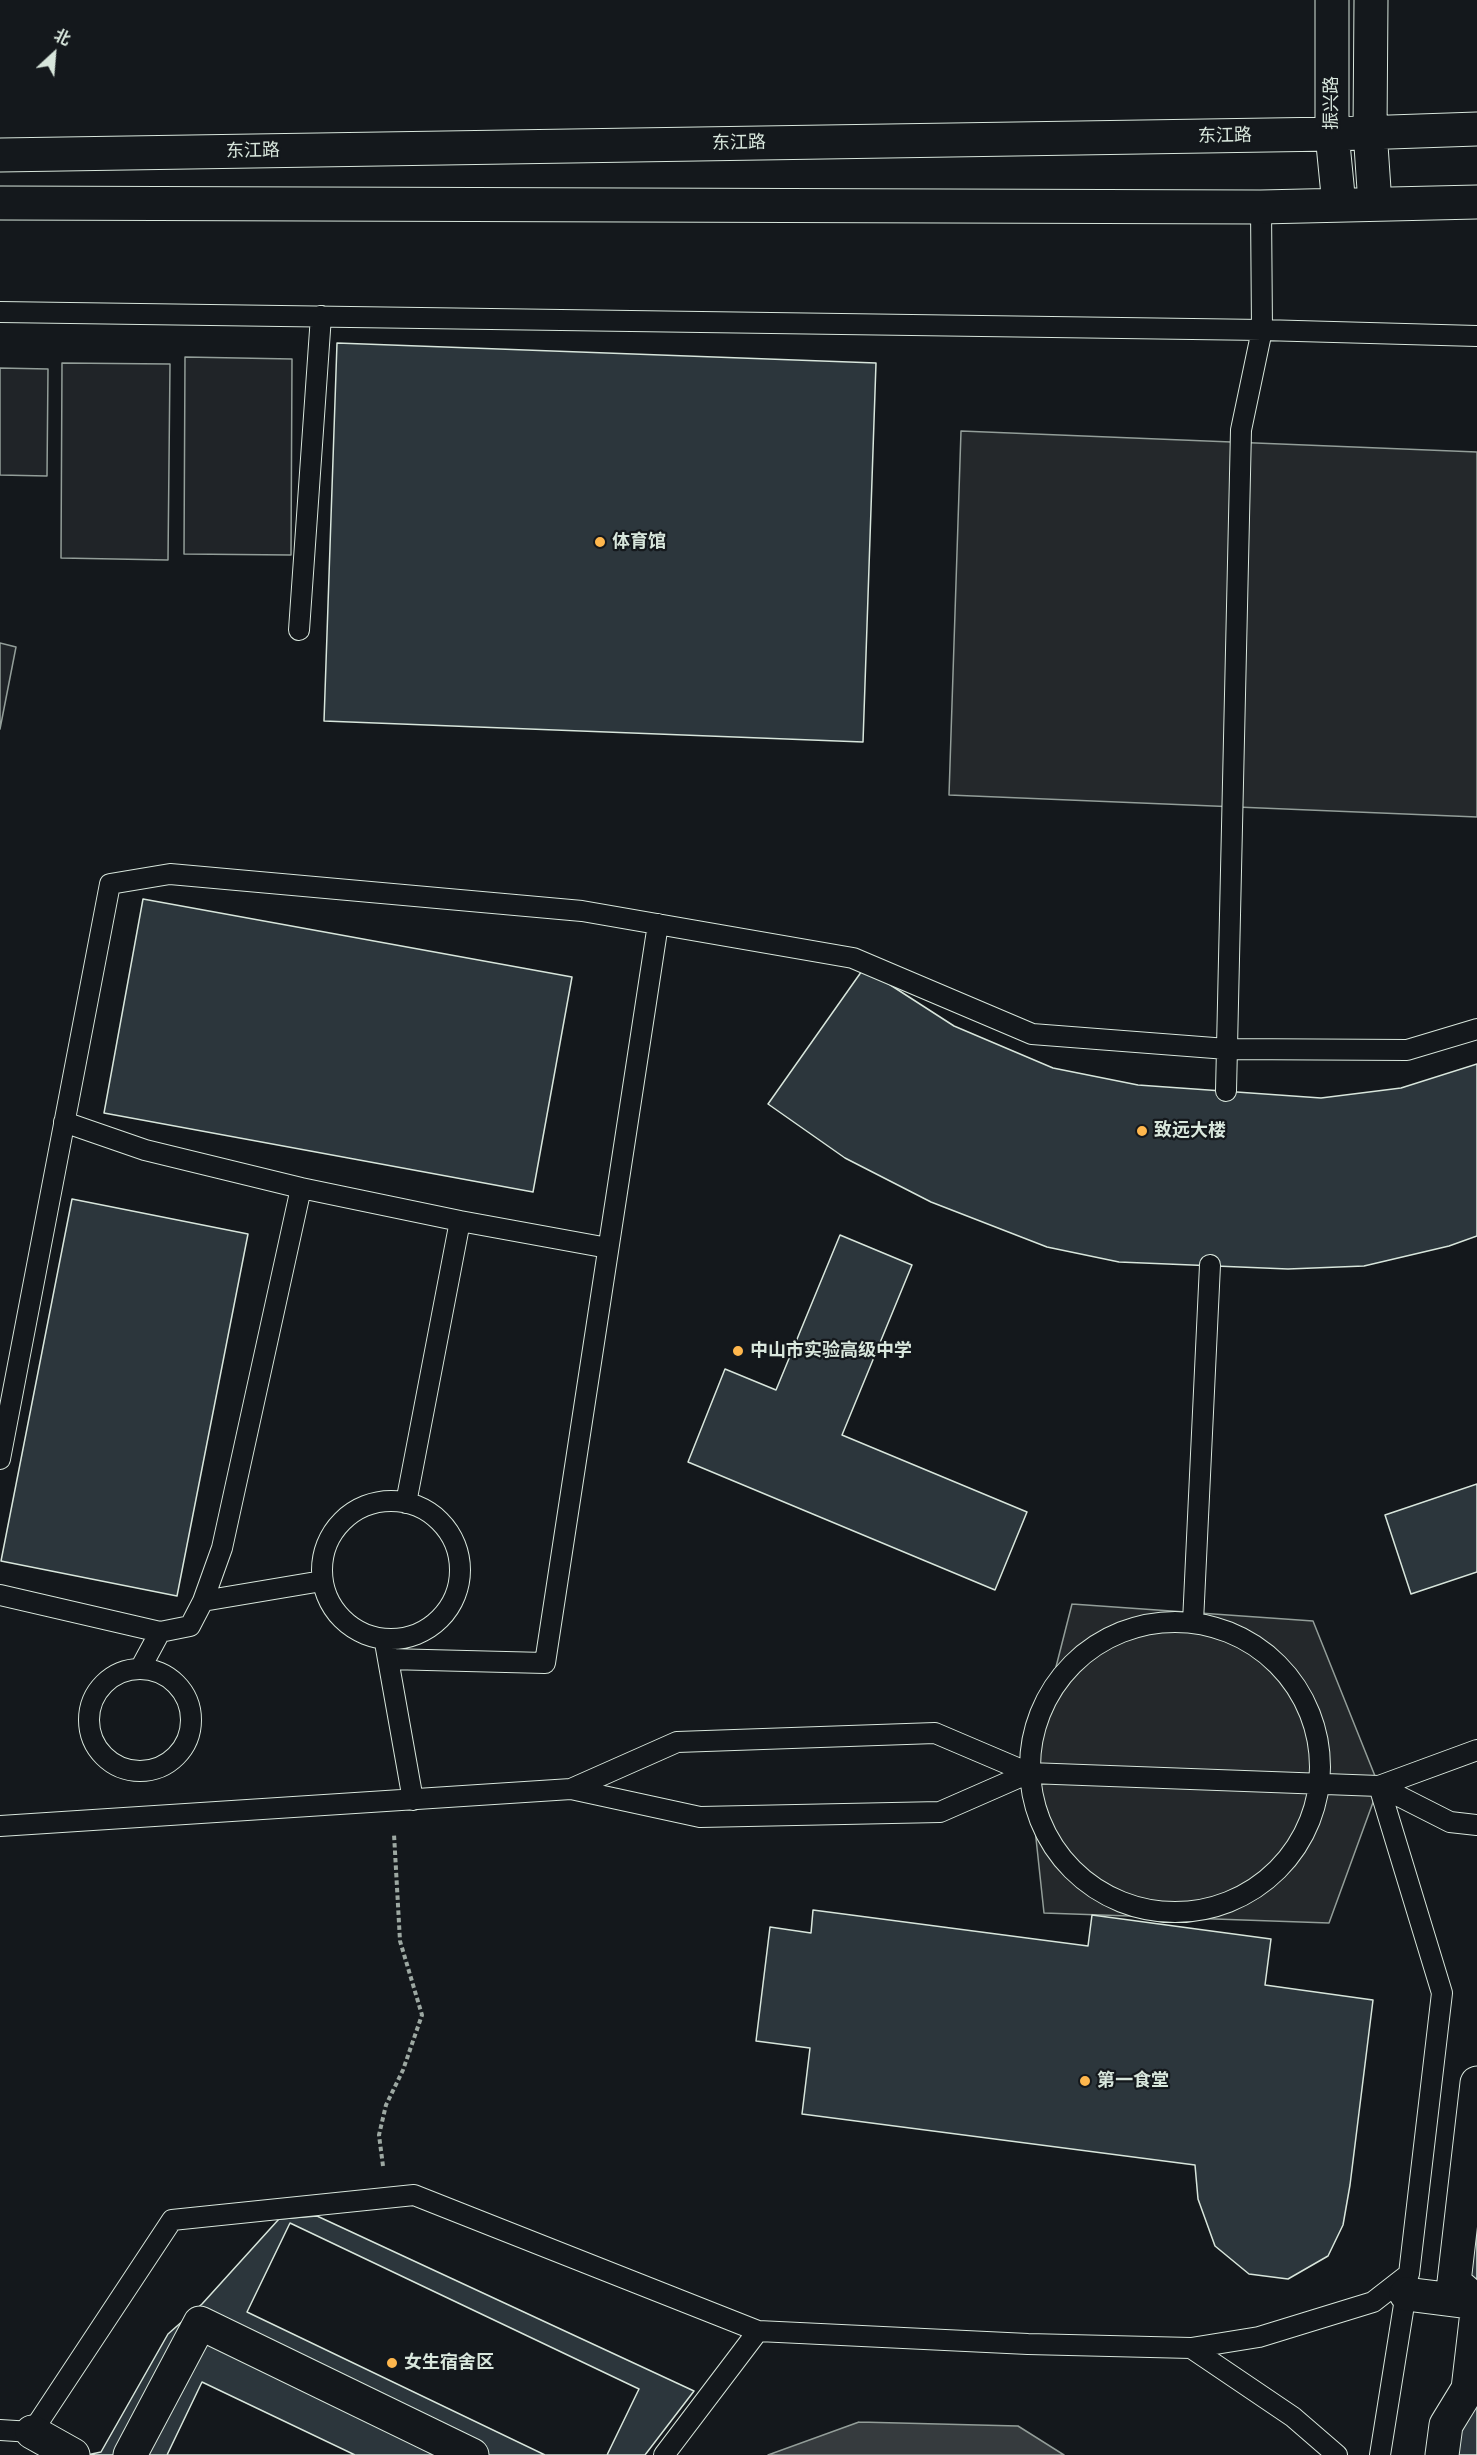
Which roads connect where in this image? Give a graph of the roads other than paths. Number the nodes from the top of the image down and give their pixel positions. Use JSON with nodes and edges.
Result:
{"nodes":[{"id":1,"x":1332,"y":0,"type":"edge"},
{"id":2,"x":1371,"y":0,"type":"edge"},
{"id":3,"x":1477,"y":129,"type":"edge"},
{"id":4,"x":1370,"y":131,"type":"junction"},
{"id":5,"x":1332,"y":134,"type":"junction"},
{"id":6,"x":0,"y":155,"type":"edge"},
{"id":7,"x":1477,"y":202,"type":"edge"},
{"id":8,"x":0,"y":203,"type":"edge"},
{"id":9,"x":1375,"y":204,"type":"junction"},
{"id":10,"x":1339,"y":205,"type":"junction"},
{"id":11,"x":1261,"y":207,"type":"junction"},
{"id":12,"x":0,"y":312,"type":"edge"},
{"id":13,"x":321,"y":316,"type":"junction"},
{"id":14,"x":1262,"y":330,"type":"junction"},
{"id":15,"x":1477,"y":336,"type":"edge"},
{"id":16,"x":299,"y":630,"type":"dead end"},
{"id":17,"x":658,"y":924,"type":"junction"},
{"id":18,"x":1477,"y":1029,"type":"edge"},
{"id":19,"x":1227,"y":1049,"type":"junction"},
{"id":20,"x":1226,"y":1091,"type":"dead end"},
{"id":21,"x":64,"y":1122,"type":"junction"},
{"id":22,"x":301,"y":1188,"type":"junction"},
{"id":23,"x":460,"y":1221,"type":"junction"},
{"id":24,"x":608,"y":1248,"type":"junction"},
{"id":25,"x":1210,"y":1265,"type":"dead end"},
{"id":26,"x":0,"y":1459,"type":"edge"},
{"id":27,"x":406,"y":1503,"type":"junction"},
{"id":28,"x":322,"y":1581,"type":"junction"},
{"id":29,"x":0,"y":1595,"type":"edge"},
{"id":30,"x":203,"y":1601,"type":"junction"},
{"id":31,"x":1193,"y":1622,"type":"junction"},
{"id":32,"x":160,"y":1632,"type":"junction"},
{"id":33,"x":385,"y":1640,"type":"junction"},
{"id":34,"x":388,"y":1659,"type":"junction"},
{"id":35,"x":140,"y":1669,"type":"junction"},
{"id":36,"x":1477,"y":1750,"type":"edge"},
{"id":37,"x":1029,"y":1773,"type":"junction"},
{"id":38,"x":1320,"y":1783,"type":"junction"},
{"id":39,"x":1379,"y":1786,"type":"junction"},
{"id":40,"x":571,"y":1789,"type":"junction"},
{"id":41,"x":413,"y":1800,"type":"junction"},
{"id":42,"x":1477,"y":1825,"type":"edge"},
{"id":43,"x":0,"y":1826,"type":"edge"},
{"id":44,"x":1476,"y":2104,"type":"edge"},
{"id":45,"x":1408,"y":2284,"type":"junction"},
{"id":46,"x":1477,"y":2302,"type":"edge"},
{"id":47,"x":1477,"y":2312,"type":"edge"},
{"id":48,"x":758,"y":2331,"type":"junction"},
{"id":49,"x":1191,"y":2348,"type":"junction"},
{"id":50,"x":0,"y":2430,"type":"edge"},
{"id":51,"x":33,"y":2432,"type":"junction"},
{"id":52,"x":73,"y":2455,"type":"edge"},
{"id":53,"x":130,"y":2455,"type":"edge"},
{"id":54,"x":472,"y":2455,"type":"edge"},
{"id":55,"x":664,"y":2455,"type":"edge"},
{"id":56,"x":1337,"y":2455,"type":"edge"},
{"id":57,"x":1380,"y":2455,"type":"edge"},
{"id":58,"x":1442,"y":2455,"type":"edge"}],
"edges":[{"from":1,"to":5,"type":"street","name":"振兴路"},
{"from":2,"to":4,"type":"street"},
{"from":3,"to":4,"type":"street","name":"东江路"},
{"from":4,"to":5,"type":"street","name":"东江路"},
{"from":4,"to":9,"type":"street"},
{"from":5,"to":6,"type":"street","name":"东江路"},
{"from":5,"to":10,"type":"street","name":"振兴路"},
{"from":7,"to":9,"type":"street"},
{"from":8,"to":11,"type":"street"},
{"from":9,"to":10,"type":"street"},
{"from":10,"to":11,"type":"street"},
{"from":11,"to":14,"type":"lane"},
{"from":12,"to":13,"type":"lane"},
{"from":13,"to":14,"type":"lane"},
{"from":13,"to":16,"type":"lane"},
{"from":14,"to":15,"type":"lane"},
{"from":14,"to":19,"type":"lane"},
{"from":17,"to":19,"type":"lane"},
{"from":17,"to":21,"type":"lane"},
{"from":17,"to":24,"type":"lane"},
{"from":18,"to":19,"type":"lane"},
{"from":19,"to":20,"type":"lane"},
{"from":21,"to":22,"type":"lane"},
{"from":21,"to":26,"type":"lane"},
{"from":22,"to":23,"type":"lane"},
{"from":22,"to":30,"type":"lane"},
{"from":23,"to":24,"type":"lane"},
{"from":23,"to":27,"type":"lane"},
{"from":24,"to":34,"type":"lane"},
{"from":25,"to":31,"type":"lane"},
{"from":27,"to":28,"type":"lane"},
{"from":27,"to":33,"type":"lane"},
{"from":28,"to":30,"type":"lane"},
{"from":28,"to":33,"type":"lane"},
{"from":29,"to":32,"type":"lane"},
{"from":30,"to":32,"type":"lane"},
{"from":31,"to":37,"type":"lane"},
{"from":31,"to":38,"type":"lane"},
{"from":32,"to":35,"type":"lane"},
{"from":33,"to":34,"type":"lane"},
{"from":34,"to":41,"type":"lane"},
{"from":35,"to":35,"type":"lane"},
{"from":36,"to":39,"type":"lane"},
{"from":37,"to":38,"type":"lane"},
{"from":37,"to":38,"type":"lane"},
{"from":37,"to":40,"type":"lane"},
{"from":37,"to":40,"type":"lane"},
{"from":38,"to":39,"type":"lane"},
{"from":39,"to":42,"type":"lane"},
{"from":39,"to":45,"type":"lane"},
{"from":40,"to":41,"type":"lane"},
{"from":41,"to":43,"type":"lane"},
{"from":44,"to":46,"type":"street"},
{"from":45,"to":46,"type":"street"},
{"from":45,"to":49,"type":"lane"},
{"from":45,"to":57,"type":"lane"},
{"from":47,"to":58,"type":"street"},
{"from":48,"to":49,"type":"lane"},
{"from":48,"to":51,"type":"lane"},
{"from":48,"to":55,"type":"lane"},
{"from":49,"to":56,"type":"lane"},
{"from":50,"to":51,"type":"lane"},
{"from":51,"to":52,"type":"street"},
{"from":53,"to":54,"type":"street"}]}
